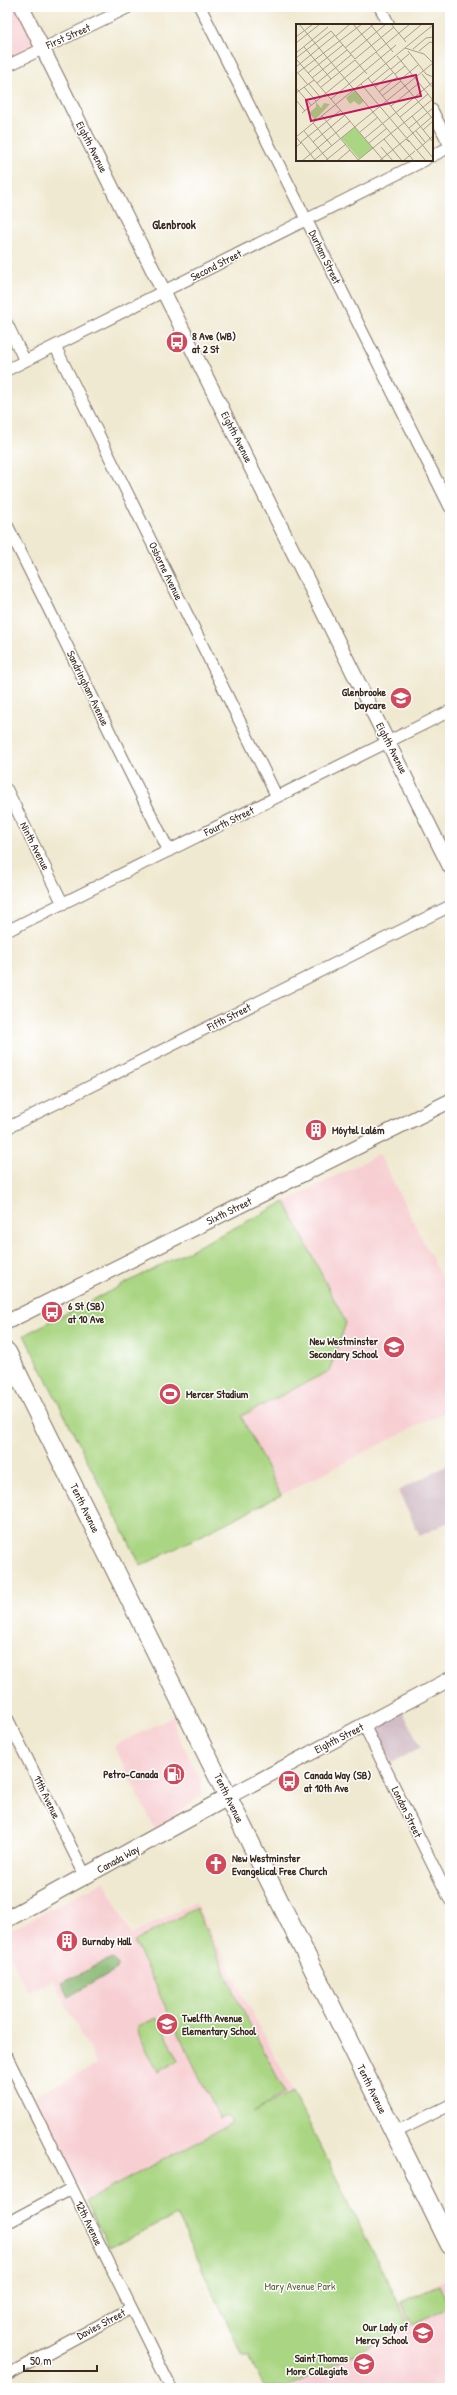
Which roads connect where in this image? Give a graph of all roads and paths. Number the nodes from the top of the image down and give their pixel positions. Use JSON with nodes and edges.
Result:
{"nodes":[{"id":1,"x":22,"y":7,"type":"edge"},
{"id":2,"x":129,"y":7,"type":"edge"},
{"id":3,"x":200,"y":7,"type":"edge"},
{"id":4,"x":380,"y":7,"type":"edge"},
{"id":5,"x":389,"y":24,"type":"edge"},
{"id":6,"x":42,"y":48,"type":"junction"},
{"id":7,"x":7,"y":66,"type":"edge"},
{"id":8,"x":433,"y":112,"type":"edge"},
{"id":9,"x":450,"y":146,"type":"edge"},
{"id":10,"x":433,"y":155,"type":"edge"},
{"id":11,"x":423,"y":161,"type":"edge"},
{"id":12,"x":307,"y":220,"type":"junction"},
{"id":13,"x":164,"y":291,"type":"junction"},
{"id":14,"x":7,"y":324,"type":"edge"},
{"id":15,"x":55,"y":346,"type":"junction"},
{"id":16,"x":25,"y":361,"type":"junction"},
{"id":17,"x":7,"y":370,"type":"edge"},
{"id":18,"x":450,"y":507,"type":"edge"},
{"id":19,"x":7,"y":525,"type":"edge"},
{"id":20,"x":450,"y":711,"type":"edge"},
{"id":21,"x":389,"y":741,"type":"junction"},
{"id":22,"x":7,"y":790,"type":"edge"},
{"id":23,"x":277,"y":797,"type":"junction"},
{"id":24,"x":169,"y":851,"type":"junction"},
{"id":25,"x":450,"y":867,"type":"edge"},
{"id":26,"x":63,"y":904,"type":"junction"},
{"id":27,"x":450,"y":906,"type":"edge"},
{"id":28,"x":7,"y":932,"type":"edge"},
{"id":29,"x":450,"y":1101,"type":"edge"},
{"id":30,"x":7,"y":1128,"type":"edge"},
{"id":31,"x":7,"y":1322,"type":"edge"},
{"id":32,"x":7,"y":1352,"type":"edge"},
{"id":33,"x":450,"y":1679,"type":"edge"},
{"id":34,"x":7,"y":1718,"type":"edge"},
{"id":35,"x":364,"y":1725,"type":"junction"},
{"id":36,"x":228,"y":1797,"type":"junction"},
{"id":37,"x":86,"y":1877,"type":"junction"},
{"id":38,"x":450,"y":1900,"type":"edge"},
{"id":39,"x":7,"y":1919,"type":"edge"},
{"id":40,"x":7,"y":2057,"type":"edge"},
{"id":41,"x":10,"y":2071,"type":"edge"},
{"id":42,"x":450,"y":2105,"type":"edge"},
{"id":43,"x":394,"y":2133,"type":"junction"},
{"id":44,"x":72,"y":2188,"type":"junction"},
{"id":45,"x":7,"y":2223,"type":"edge"},
{"id":46,"x":450,"y":2244,"type":"edge"},
{"id":47,"x":131,"y":2308,"type":"junction"},
{"id":48,"x":7,"y":2375,"type":"edge"},
{"id":49,"x":171,"y":2388,"type":"edge"}],
"edges":[{"from":1,"to":6,"type":"street","name":"Eighth Avenue"},
{"from":2,"to":6,"type":"street","name":"First Street"},
{"from":3,"to":12,"type":"street","name":"Durham Street"},
{"from":4,"to":5,"type":"street"},
{"from":6,"to":7,"type":"street","name":"First Street"},
{"from":6,"to":13,"type":"street","name":"Eighth Avenue"},
{"from":8,"to":9,"type":"street"},
{"from":9,"to":10,"type":"street"},
{"from":11,"to":12,"type":"street","name":"Second Street"},
{"from":12,"to":13,"type":"street","name":"Second Street"},
{"from":12,"to":18,"type":"street","name":"Durham Street"},
{"from":13,"to":15,"type":"street","name":"Second Street"},
{"from":13,"to":21,"type":"street","name":"Eighth Avenue"},
{"from":14,"to":16,"type":"street"},
{"from":15,"to":16,"type":"street","name":"Second Street"},
{"from":15,"to":23,"type":"street","name":"Osborne Avenue"},
{"from":16,"to":17,"type":"street","name":"Second Street"},
{"from":19,"to":24,"type":"street","name":"Sandringham Avenue"},
{"from":20,"to":21,"type":"street","name":"Fourth Street"},
{"from":21,"to":23,"type":"street","name":"Fourth Street"},
{"from":21,"to":25,"type":"street","name":"Eighth Avenue"},
{"from":22,"to":26,"type":"street","name":"Ninth Avenue"},
{"from":23,"to":24,"type":"street","name":"Fourth Street"},
{"from":24,"to":26,"type":"street","name":"Fourth Street"},
{"from":26,"to":28,"type":"street","name":"Fourth Street"},
{"from":27,"to":30,"type":"street","name":"Fifth Street"},
{"from":29,"to":31,"type":"street","name":"Sixth Street"},
{"from":32,"to":36,"type":"main road","name":"Tenth Avenue"},
{"from":33,"to":35,"type":"street","name":"Eighth Street"},
{"from":34,"to":37,"type":"street","name":"11th Avenue"},
{"from":35,"to":36,"type":"street","name":"Eighth Street"},
{"from":35,"to":38,"type":"street","name":"London Street"},
{"from":36,"to":37,"type":"main road","name":"Canada Way"},
{"from":36,"to":43,"type":"main road","name":"Tenth Avenue"},
{"from":37,"to":39,"type":"main road","name":"Canada Way"},
{"from":40,"to":41,"type":"street","name":"12th Avenue"},
{"from":41,"to":44,"type":"street","name":"12th Avenue"},
{"from":42,"to":43,"type":"street"},
{"from":43,"to":46,"type":"main road","name":"Tenth Avenue"},
{"from":44,"to":45,"type":"street"},
{"from":44,"to":47,"type":"street","name":"12th Avenue"},
{"from":47,"to":48,"type":"street","name":"Davies Street"},
{"from":47,"to":49,"type":"street","name":"12th Avenue"}]}
